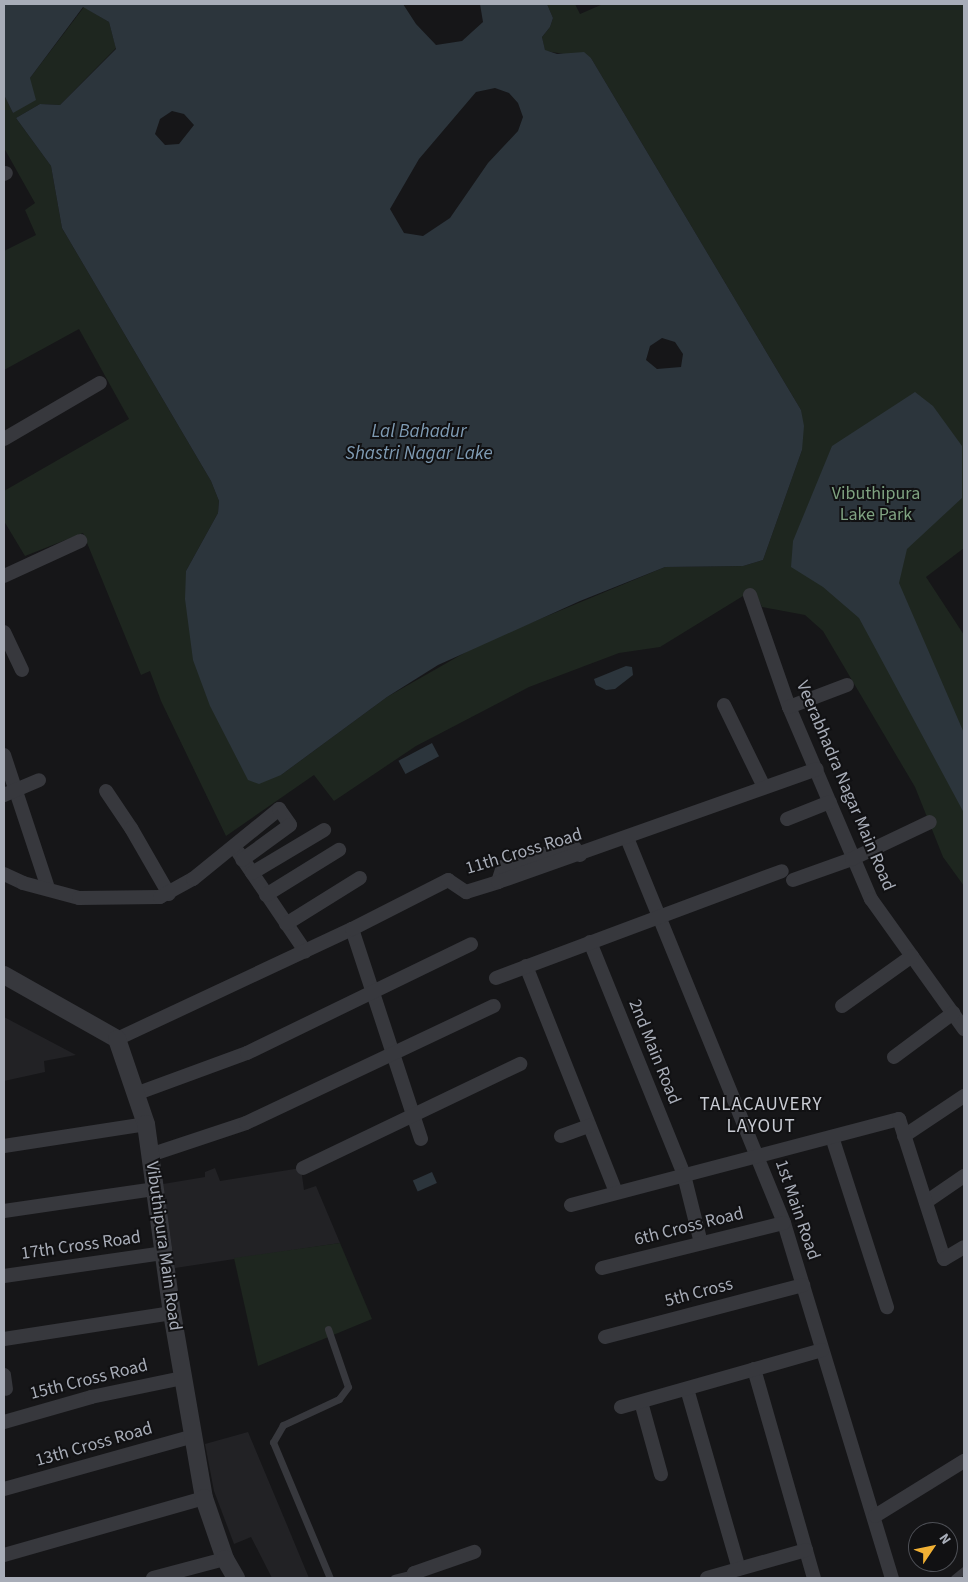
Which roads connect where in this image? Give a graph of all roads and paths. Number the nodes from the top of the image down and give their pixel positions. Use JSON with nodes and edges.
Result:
{"nodes":[{"id":1,"x":100,"y":383,"type":"dead end"},
{"id":2,"x":4,"y":439,"type":"edge"},
{"id":3,"x":80,"y":541,"type":"dead end"},
{"id":4,"x":4,"y":576,"type":"edge"},
{"id":5,"x":750,"y":595,"type":"dead end"},
{"id":6,"x":4,"y":632,"type":"edge"},
{"id":7,"x":22,"y":670,"type":"dead end"},
{"id":8,"x":847,"y":686,"type":"dead end"},
{"id":9,"x":724,"y":705,"type":"dead end"},
{"id":10,"x":788,"y":707,"type":"junction"},
{"id":11,"x":4,"y":755,"type":"edge"},
{"id":12,"x":817,"y":769,"type":"junction"},
{"id":13,"x":40,"y":780,"type":"dead end"},
{"id":14,"x":764,"y":787,"type":"junction"},
{"id":15,"x":106,"y":792,"type":"dead end"},
{"id":16,"x":10,"y":793,"type":"edge"},
{"id":17,"x":830,"y":802,"type":"junction"},
{"id":18,"x":787,"y":818,"type":"dead end"},
{"id":19,"x":930,"y":822,"type":"dead end"},
{"id":20,"x":324,"y":830,"type":"dead end"},
{"id":21,"x":627,"y":838,"type":"junction"},
{"id":22,"x":233,"y":845,"type":"junction"},
{"id":23,"x":339,"y":850,"type":"dead end"},
{"id":24,"x":852,"y":859,"type":"junction"},
{"id":25,"x":242,"y":860,"type":"junction"},
{"id":26,"x":252,"y":873,"type":"junction"},
{"id":27,"x":4,"y":874,"type":"edge"},
{"id":28,"x":360,"y":878,"type":"dead end"},
{"id":29,"x":48,"y":888,"type":"junction"},
{"id":30,"x":169,"y":894,"type":"junction"},
{"id":31,"x":266,"y":896,"type":"junction"},
{"id":32,"x":660,"y":916,"type":"junction"},
{"id":33,"x":286,"y":924,"type":"junction"},
{"id":34,"x":352,"y":929,"type":"junction"},
{"id":35,"x":590,"y":942,"type":"junction"},
{"id":36,"x":471,"y":944,"type":"dead end"},
{"id":37,"x":305,"y":951,"type":"junction"},
{"id":38,"x":912,"y":956,"type":"junction"},
{"id":39,"x":526,"y":966,"type":"junction"},
{"id":40,"x":4,"y":975,"type":"edge"},
{"id":41,"x":496,"y":978,"type":"dead end"},
{"id":42,"x":373,"y":993,"type":"junction"},
{"id":43,"x":494,"y":1006,"type":"dead end"},
{"id":44,"x":842,"y":1006,"type":"dead end"},
{"id":45,"x":953,"y":1013,"type":"junction"},
{"id":46,"x":964,"y":1029,"type":"edge"},
{"id":47,"x":117,"y":1039,"type":"junction"},
{"id":48,"x":393,"y":1053,"type":"junction"},
{"id":49,"x":894,"y":1057,"type":"dead end"},
{"id":50,"x":520,"y":1064,"type":"dead end"},
{"id":51,"x":138,"y":1093,"type":"junction"},
{"id":52,"x":964,"y":1096,"type":"edge"},
{"id":53,"x":413,"y":1114,"type":"junction"},
{"id":54,"x":146,"y":1124,"type":"junction"},
{"id":55,"x":589,"y":1126,"type":"junction"},
{"id":56,"x":561,"y":1136,"type":"dead end"},
{"id":57,"x":904,"y":1136,"type":"junction"},
{"id":58,"x":832,"y":1137,"type":"junction"},
{"id":59,"x":421,"y":1139,"type":"dead end"},
{"id":60,"x":4,"y":1146,"type":"edge"},
{"id":61,"x":150,"y":1155,"type":"junction"},
{"id":62,"x":759,"y":1156,"type":"junction"},
{"id":63,"x":303,"y":1168,"type":"dead end"},
{"id":64,"x":684,"y":1175,"type":"junction"},
{"id":65,"x":964,"y":1176,"type":"edge"},
{"id":66,"x":155,"y":1189,"type":"junction"},
{"id":67,"x":616,"y":1192,"type":"junction"},
{"id":68,"x":926,"y":1202,"type":"junction"},
{"id":69,"x":571,"y":1205,"type":"dead end"},
{"id":70,"x":4,"y":1210,"type":"edge"},
{"id":71,"x":784,"y":1223,"type":"junction"},
{"id":72,"x":701,"y":1243,"type":"junction"},
{"id":73,"x":964,"y":1247,"type":"edge"},
{"id":74,"x":164,"y":1253,"type":"junction"},
{"id":75,"x":602,"y":1268,"type":"dead end"},
{"id":76,"x":4,"y":1276,"type":"edge"},
{"id":77,"x":802,"y":1285,"type":"junction"},
{"id":78,"x":887,"y":1307,"type":"dead end"},
{"id":79,"x":172,"y":1314,"type":"junction"},
{"id":80,"x":328,"y":1329,"type":"dead end"},
{"id":81,"x":605,"y":1337,"type":"dead end"},
{"id":82,"x":4,"y":1339,"type":"edge"},
{"id":83,"x":822,"y":1350,"type":"junction"},
{"id":84,"x":754,"y":1369,"type":"junction"},
{"id":85,"x":183,"y":1378,"type":"junction"},
{"id":86,"x":687,"y":1388,"type":"junction"},
{"id":87,"x":640,"y":1402,"type":"junction"},
{"id":88,"x":621,"y":1407,"type":"dead end"},
{"id":89,"x":4,"y":1422,"type":"edge"},
{"id":90,"x":194,"y":1436,"type":"junction"},
{"id":91,"x":964,"y":1461,"type":"edge"},
{"id":92,"x":661,"y":1474,"type":"dead end"},
{"id":93,"x":4,"y":1489,"type":"edge"},
{"id":94,"x":204,"y":1498,"type":"junction"},
{"id":95,"x":875,"y":1516,"type":"junction"},
{"id":96,"x":806,"y":1550,"type":"junction"},
{"id":97,"x":474,"y":1552,"type":"dead end"},
{"id":98,"x":4,"y":1554,"type":"edge"},
{"id":99,"x":225,"y":1558,"type":"junction"},
{"id":100,"x":739,"y":1569,"type":"junction"},
{"id":101,"x":964,"y":1570,"type":"edge"},
{"id":102,"x":415,"y":1576,"type":"edge"},
{"id":103,"x":153,"y":1578,"type":"edge"},
{"id":104,"x":236,"y":1578,"type":"edge"},
{"id":105,"x":330,"y":1578,"type":"edge"},
{"id":106,"x":394,"y":1578,"type":"edge"},
{"id":107,"x":707,"y":1578,"type":"edge"},
{"id":108,"x":814,"y":1578,"type":"edge"},
{"id":109,"x":892,"y":1578,"type":"edge"},
{"id":110,"x":954,"y":1578,"type":"edge"}],
"edges":[{"from":1,"to":2,"type":"street"},
{"from":3,"to":4,"type":"street"},
{"from":5,"to":10,"type":"street","name":"Veerabhadra Nagar Main Road"},
{"from":6,"to":7,"type":"street"},
{"from":8,"to":10,"type":"street"},
{"from":9,"to":14,"type":"street"},
{"from":10,"to":12,"type":"street","name":"Veerabhadra Nagar Main Road"},
{"from":11,"to":16,"type":"street"},
{"from":12,"to":14,"type":"street","name":"11th Cross Road"},
{"from":12,"to":17,"type":"street","name":"Veerabhadra Nagar Main Road"},
{"from":13,"to":16,"type":"street"},
{"from":14,"to":21,"type":"street","name":"11th Cross Road"},
{"from":15,"to":30,"type":"street"},
{"from":16,"to":29,"type":"street"},
{"from":17,"to":18,"type":"street"},
{"from":17,"to":24,"type":"street","name":"Veerabhadra Nagar Main Road"},
{"from":19,"to":24,"type":"street"},
{"from":20,"to":26,"type":"street"},
{"from":21,"to":32,"type":"street","name":"1st Main Road"},
{"from":21,"to":34,"type":"street","name":"11th Cross Road"},
{"from":22,"to":25,"type":"street"},
{"from":22,"to":25,"type":"street"},
{"from":22,"to":30,"type":"street"},
{"from":23,"to":31,"type":"street"},
{"from":24,"to":32,"type":"street"},
{"from":24,"to":38,"type":"street","name":"Veerabhadra Nagar Main Road"},
{"from":25,"to":26,"type":"street"},
{"from":26,"to":31,"type":"street"},
{"from":27,"to":29,"type":"street"},
{"from":28,"to":33,"type":"street"},
{"from":29,"to":30,"type":"street"},
{"from":31,"to":33,"type":"street"},
{"from":32,"to":35,"type":"street"},
{"from":32,"to":62,"type":"street","name":"1st Main Road"},
{"from":33,"to":37,"type":"street"},
{"from":34,"to":37,"type":"street","name":"11th Cross Road"},
{"from":34,"to":42,"type":"street"},
{"from":35,"to":39,"type":"street"},
{"from":35,"to":64,"type":"street","name":"2nd Main Road"},
{"from":36,"to":42,"type":"street"},
{"from":37,"to":47,"type":"street","name":"11th Cross Road"},
{"from":38,"to":44,"type":"street"},
{"from":38,"to":45,"type":"street","name":"Veerabhadra Nagar Main Road"},
{"from":39,"to":41,"type":"street"},
{"from":39,"to":55,"type":"street"},
{"from":40,"to":47,"type":"street"},
{"from":42,"to":48,"type":"street"},
{"from":42,"to":51,"type":"street"},
{"from":43,"to":48,"type":"street"},
{"from":45,"to":46,"type":"street","name":"Veerabhadra Nagar Main Road"},
{"from":45,"to":49,"type":"street"},
{"from":47,"to":51,"type":"street","name":"Vibuthipura Main Road"},
{"from":48,"to":53,"type":"street"},
{"from":48,"to":61,"type":"street"},
{"from":50,"to":53,"type":"street"},
{"from":51,"to":54,"type":"street","name":"Vibuthipura Main Road"},
{"from":52,"to":57,"type":"street"},
{"from":53,"to":59,"type":"street"},
{"from":53,"to":63,"type":"street"},
{"from":54,"to":60,"type":"street"},
{"from":54,"to":61,"type":"street","name":"Vibuthipura Main Road"},
{"from":55,"to":56,"type":"street"},
{"from":55,"to":67,"type":"street"},
{"from":57,"to":58,"type":"street"},
{"from":57,"to":68,"type":"street"},
{"from":58,"to":62,"type":"street"},
{"from":58,"to":78,"type":"street"},
{"from":61,"to":66,"type":"street","name":"Vibuthipura Main Road"},
{"from":62,"to":64,"type":"street"},
{"from":62,"to":71,"type":"street","name":"1st Main Road"},
{"from":64,"to":67,"type":"street"},
{"from":64,"to":72,"type":"street","name":"2nd Main Road"},
{"from":65,"to":68,"type":"street"},
{"from":66,"to":70,"type":"street"},
{"from":66,"to":74,"type":"street","name":"Vibuthipura Main Road"},
{"from":67,"to":69,"type":"street"},
{"from":68,"to":73,"type":"street"},
{"from":71,"to":72,"type":"street","name":"6th Cross Road"},
{"from":71,"to":77,"type":"street","name":"1st Main Road"},
{"from":72,"to":75,"type":"street","name":"6th Cross Road"},
{"from":74,"to":76,"type":"street","name":"17th Cross Road"},
{"from":74,"to":79,"type":"street","name":"Vibuthipura Main Road"},
{"from":77,"to":81,"type":"street","name":"5th Cross"},
{"from":77,"to":83,"type":"street","name":"1st Main Road"},
{"from":79,"to":82,"type":"street"},
{"from":79,"to":85,"type":"street","name":"Vibuthipura Main Road"},
{"from":80,"to":105,"type":"lane"},
{"from":83,"to":84,"type":"street"},
{"from":83,"to":95,"type":"street","name":"1st Main Road"},
{"from":84,"to":86,"type":"street"},
{"from":84,"to":96,"type":"street"},
{"from":85,"to":89,"type":"street","name":"15th Cross Road"},
{"from":85,"to":90,"type":"street","name":"Vibuthipura Main Road"},
{"from":86,"to":87,"type":"street"},
{"from":86,"to":100,"type":"street"},
{"from":87,"to":88,"type":"street"},
{"from":87,"to":92,"type":"street"},
{"from":90,"to":93,"type":"street","name":"13th Cross Road"},
{"from":90,"to":94,"type":"street","name":"Vibuthipura Main Road"},
{"from":91,"to":95,"type":"street"},
{"from":94,"to":98,"type":"street"},
{"from":94,"to":99,"type":"street","name":"Vibuthipura Main Road"},
{"from":95,"to":109,"type":"street","name":"1st Main Road"},
{"from":96,"to":100,"type":"street"},
{"from":96,"to":108,"type":"street"},
{"from":97,"to":102,"type":"street"},
{"from":99,"to":103,"type":"street"},
{"from":99,"to":104,"type":"street","name":"Vibuthipura Main Road"},
{"from":100,"to":107,"type":"street"},
{"from":101,"to":110,"type":"lane"},
{"from":102,"to":106,"type":"lane"}]}
